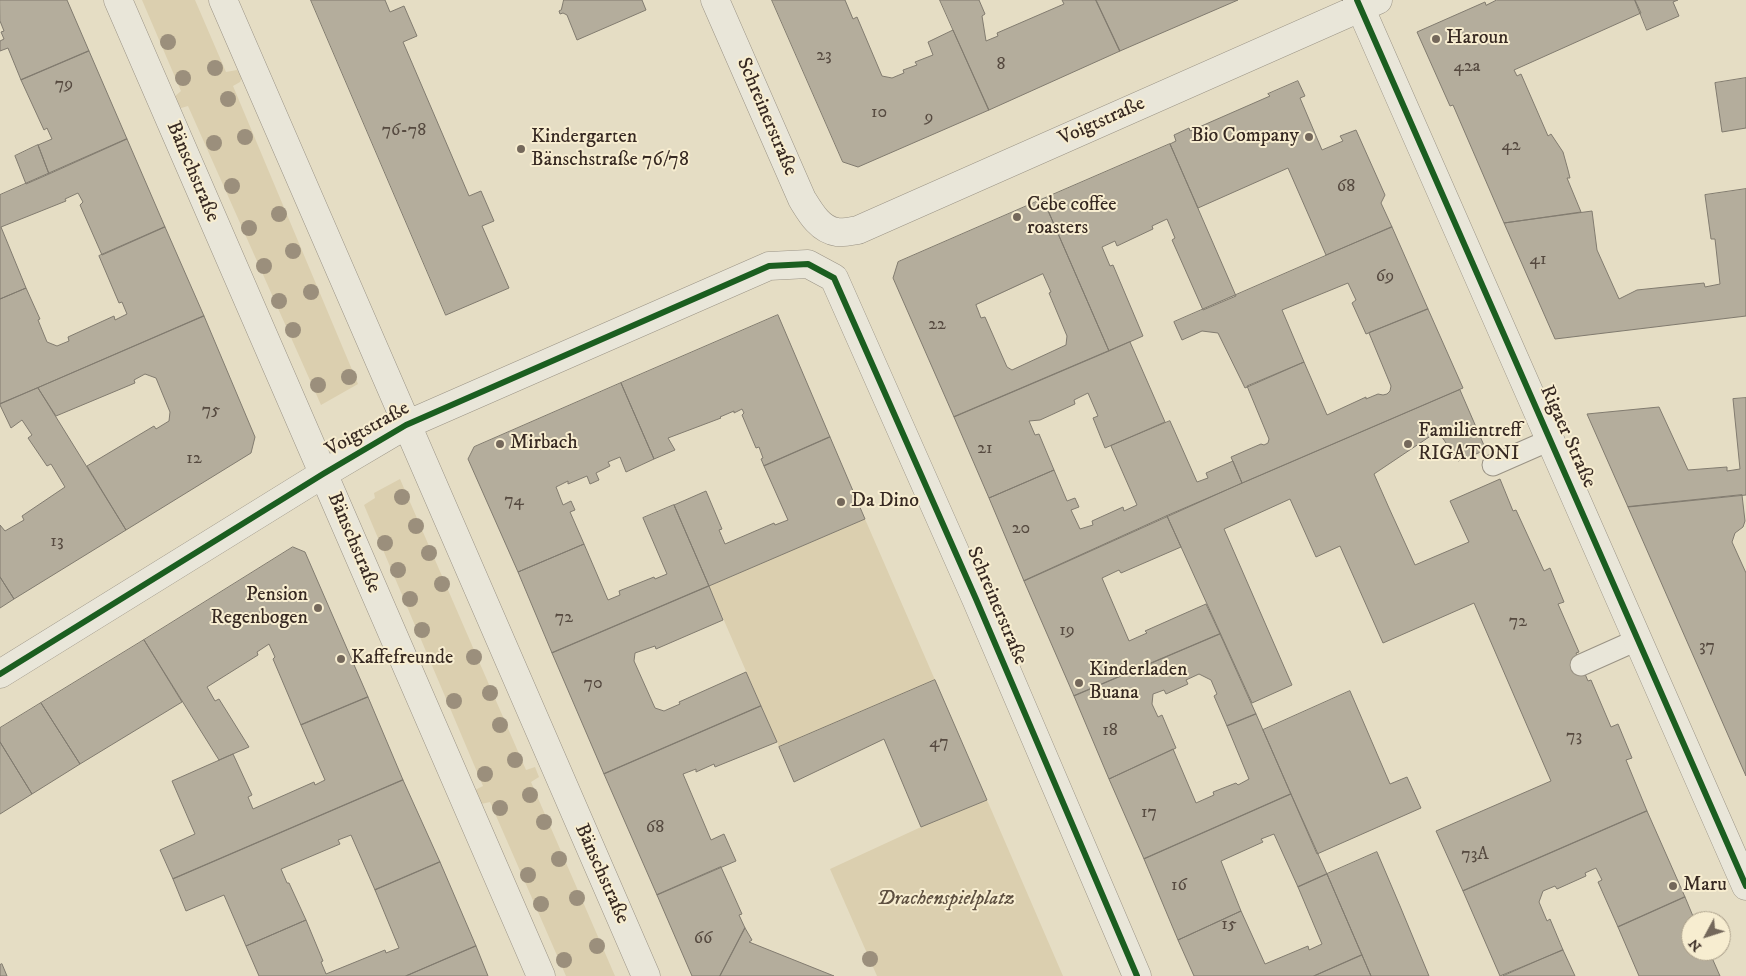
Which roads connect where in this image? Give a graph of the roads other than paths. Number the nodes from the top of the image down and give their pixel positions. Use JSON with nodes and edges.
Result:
{"nodes":[{"id":1,"x":118,"y":0,"type":"edge"},
{"id":2,"x":222,"y":0,"type":"edge"},
{"id":3,"x":715,"y":0,"type":"edge"},
{"id":4,"x":1365,"y":3,"type":"edge"},
{"id":5,"x":825,"y":227,"type":"joint"},
{"id":6,"x":808,"y":264,"type":"joint"},
{"id":7,"x":406,"y":425,"type":"junction"},
{"id":8,"x":1550,"y":440,"type":"junction"},
{"id":9,"x":1493,"y":466,"type":"dead end"},
{"id":10,"x":323,"y":474,"type":"junction"},
{"id":11,"x":1638,"y":640,"type":"junction"},
{"id":12,"x":1581,"y":665,"type":"dead end"},
{"id":13,"x":0,"y":674,"type":"edge"},
{"id":14,"x":1746,"y":886,"type":"edge"},
{"id":15,"x":541,"y":976,"type":"edge"},
{"id":16,"x":646,"y":976,"type":"edge"},
{"id":17,"x":1137,"y":976,"type":"edge"}],
"edges":[{"from":1,"to":10,"type":"street","name":"Bänschstraße"},
{"from":2,"to":7,"type":"street","name":"Bänschstraße"},
{"from":3,"to":5,"type":"street","name":"Schreinerstraße"},
{"from":4,"to":5,"type":"street","name":"Voigtstraße"},
{"from":4,"to":8,"type":"street","name":"Rigaer Straße"},
{"from":6,"to":7,"type":"street","name":"Voigtstraße"},
{"from":6,"to":17,"type":"street","name":"Schreinerstraße"},
{"from":7,"to":10,"type":"street","name":"Voigtstraße"},
{"from":7,"to":16,"type":"street","name":"Bänschstraße"},
{"from":8,"to":9,"type":"lane"},
{"from":8,"to":11,"type":"street","name":"Rigaer Straße"},
{"from":10,"to":13,"type":"street","name":"Voigtstraße"},
{"from":10,"to":15,"type":"street","name":"Bänschstraße"},
{"from":11,"to":12,"type":"lane"},
{"from":11,"to":14,"type":"street","name":"Rigaer Straße"}]}
